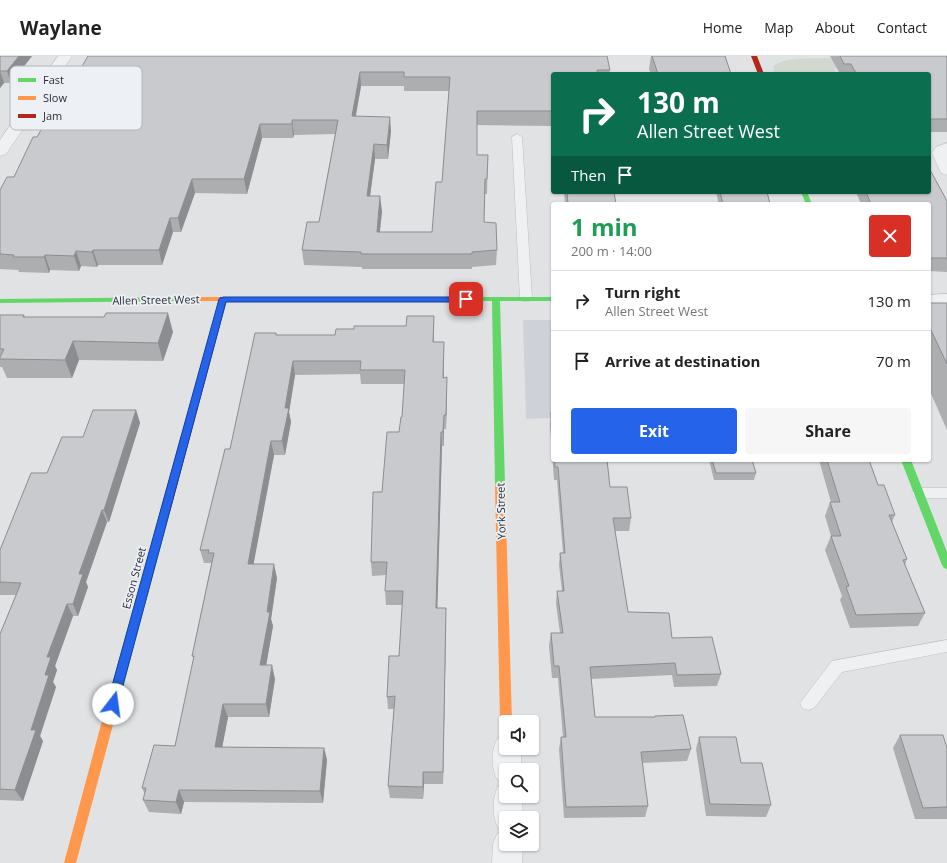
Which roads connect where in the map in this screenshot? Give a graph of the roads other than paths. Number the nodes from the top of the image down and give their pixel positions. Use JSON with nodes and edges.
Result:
{"nodes":[{"id":1,"x":65,"y":56,"type":"edge"},
{"id":2,"x":754,"y":56,"type":"edge"},
{"id":3,"x":58,"y":66,"type":"edge"},
{"id":4,"x":759,"y":72,"type":"edge"},
{"id":5,"x":14,"y":130,"type":"edge"},
{"id":6,"x":517,"y":137,"type":"dead end"},
{"id":7,"x":947,"y":148,"type":"edge"},
{"id":8,"x":0,"y":151,"type":"edge"},
{"id":9,"x":947,"y":170,"type":"edge"},
{"id":10,"x":223,"y":299,"type":"junction"},
{"id":11,"x":496,"y":299,"type":"junction"},
{"id":12,"x":526,"y":299,"type":"junction"},
{"id":13,"x":551,"y":300,"type":"edge"},
{"id":14,"x":931,"y":300,"type":"edge"},
{"id":15,"x":947,"y":300,"type":"edge"},
{"id":16,"x":0,"y":301,"type":"edge"},
{"id":17,"x":907,"y":462,"type":"edge"},
{"id":18,"x":919,"y":493,"type":"junction"},
{"id":19,"x":947,"y":493,"type":"edge"},
{"id":20,"x":947,"y":565,"type":"edge"},
{"id":21,"x":947,"y":646,"type":"edge"},
{"id":22,"x":808,"y":703,"type":"dead end"},
{"id":23,"x":506,"y":715,"type":"edge"},
{"id":24,"x":508,"y":851,"type":"edge"},
{"id":25,"x":70,"y":863,"type":"edge"},
{"id":26,"x":507,"y":863,"type":"edge"}],
"edges":[{"from":1,"to":3,"type":"street"},
{"from":2,"to":4,"type":"street"},
{"from":5,"to":8,"type":"street"},
{"from":6,"to":12,"type":"lane"},
{"from":7,"to":9,"type":"street"},
{"from":10,"to":11,"type":"street","name":"Allen Street West"},
{"from":10,"to":16,"type":"street","name":"Allen Street West"},
{"from":10,"to":25,"type":"street","name":"Esson Street"},
{"from":11,"to":12,"type":"street","name":"Allen Street West"},
{"from":11,"to":23,"type":"street","name":"York Street"},
{"from":12,"to":13,"type":"street","name":"Allen Street West"},
{"from":14,"to":15,"type":"street"},
{"from":17,"to":18,"type":"street"},
{"from":18,"to":19,"type":"lane"},
{"from":18,"to":20,"type":"street"},
{"from":21,"to":22,"type":"lane"},
{"from":24,"to":26,"type":"street"}]}
